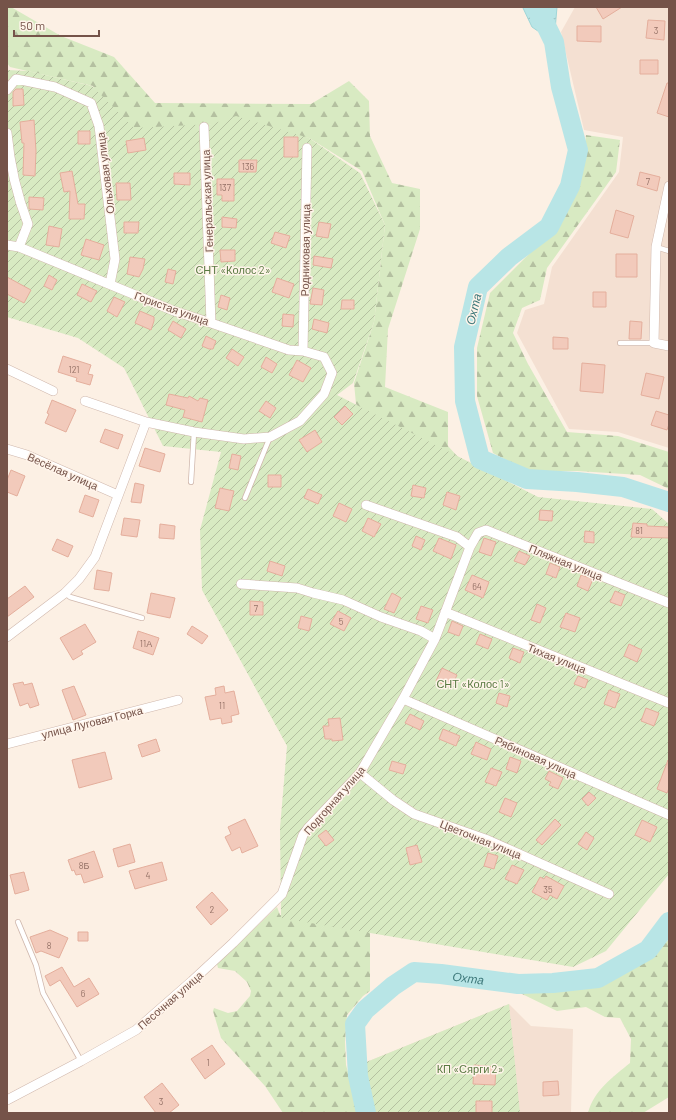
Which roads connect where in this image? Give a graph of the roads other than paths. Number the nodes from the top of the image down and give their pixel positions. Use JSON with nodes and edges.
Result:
{"nodes":[{"id":1,"x":7,"y":90,"type":"edge"},
{"id":2,"x":204,"y":127,"type":"dead end"},
{"id":3,"x":7,"y":133,"type":"edge"},
{"id":4,"x":307,"y":148,"type":"dead end"},
{"id":5,"x":669,"y":186,"type":"edge"},
{"id":6,"x":7,"y":245,"type":"edge"},
{"id":7,"x":20,"y":247,"type":"junction"},
{"id":8,"x":656,"y":247,"type":"junction"},
{"id":9,"x":669,"y":251,"type":"edge"},
{"id":10,"x":110,"y":284,"type":"junction"},
{"id":11,"x":211,"y":323,"type":"junction"},
{"id":12,"x":654,"y":343,"type":"junction"},
{"id":13,"x":620,"y":344,"type":"dead end"},
{"id":14,"x":669,"y":346,"type":"edge"},
{"id":15,"x":303,"y":351,"type":"junction"},
{"id":16,"x":7,"y":369,"type":"edge"},
{"id":17,"x":53,"y":391,"type":"dead end"},
{"id":18,"x":85,"y":401,"type":"dead end"},
{"id":19,"x":146,"y":422,"type":"junction"},
{"id":20,"x":194,"y":432,"type":"junction"},
{"id":21,"x":270,"y":437,"type":"junction"},
{"id":22,"x":7,"y":449,"type":"edge"},
{"id":23,"x":191,"y":482,"type":"dead end"},
{"id":24,"x":118,"y":495,"type":"junction"},
{"id":25,"x":245,"y":498,"type":"dead end"},
{"id":26,"x":366,"y":505,"type":"dead end"},
{"id":27,"x":470,"y":547,"type":"junction"},
{"id":28,"x":242,"y":584,"type":"dead end"},
{"id":29,"x":65,"y":593,"type":"junction"},
{"id":30,"x":669,"y":602,"type":"edge"},
{"id":31,"x":445,"y":612,"type":"junction"},
{"id":32,"x":142,"y":618,"type":"dead end"},
{"id":33,"x":7,"y":637,"type":"edge"},
{"id":34,"x":435,"y":639,"type":"junction"},
{"id":35,"x":403,"y":699,"type":"junction"},
{"id":36,"x":178,"y":700,"type":"dead end"},
{"id":37,"x":669,"y":703,"type":"edge"},
{"id":38,"x":7,"y":744,"type":"edge"},
{"id":39,"x":360,"y":773,"type":"junction"},
{"id":40,"x":669,"y":815,"type":"edge"},
{"id":41,"x":609,"y":894,"type":"dead end"},
{"id":42,"x":275,"y":901,"type":"joint"},
{"id":43,"x":18,"y":922,"type":"dead end"},
{"id":44,"x":81,"y":1061,"type":"junction"},
{"id":45,"x":7,"y":1100,"type":"edge"}],
"edges":[{"from":1,"to":10,"type":"street","name":"Ольховая улица"},
{"from":2,"to":11,"type":"street","name":"Генеральская улица"},
{"from":3,"to":7,"type":"street"},
{"from":4,"to":15,"type":"street","name":"Родниковая улица"},
{"from":5,"to":8,"type":"street"},
{"from":6,"to":7,"type":"street","name":"Гористая улица"},
{"from":7,"to":10,"type":"street","name":"Гористая улица"},
{"from":8,"to":9,"type":"lane"},
{"from":8,"to":12,"type":"street"},
{"from":10,"to":11,"type":"street","name":"Гористая улица"},
{"from":11,"to":15,"type":"street","name":"Гористая улица"},
{"from":12,"to":13,"type":"lane"},
{"from":12,"to":14,"type":"street"},
{"from":15,"to":21,"type":"street","name":"Гористая улица"},
{"from":16,"to":17,"type":"street"},
{"from":18,"to":19,"type":"street"},
{"from":19,"to":20,"type":"street"},
{"from":19,"to":24,"type":"street"},
{"from":20,"to":21,"type":"street"},
{"from":20,"to":23,"type":"lane"},
{"from":21,"to":25,"type":"lane"},
{"from":22,"to":24,"type":"street","name":"Весёлая улица"},
{"from":24,"to":29,"type":"street"},
{"from":26,"to":27,"type":"street"},
{"from":27,"to":30,"type":"street","name":"Пляжная улица"},
{"from":27,"to":31,"type":"street","name":"Подгорная улица"},
{"from":28,"to":34,"type":"street"},
{"from":29,"to":32,"type":"lane"},
{"from":29,"to":33,"type":"street"},
{"from":31,"to":34,"type":"street","name":"Подгорная улица"},
{"from":31,"to":37,"type":"street","name":"Тихая улица"},
{"from":34,"to":35,"type":"street","name":"Подгорная улица"},
{"from":35,"to":39,"type":"street","name":"Подгорная улица"},
{"from":35,"to":40,"type":"street","name":"Рябиновая улица"},
{"from":36,"to":38,"type":"street","name":"улица Луговая Горка"},
{"from":39,"to":41,"type":"street","name":"Цветочная улица"},
{"from":39,"to":42,"type":"street","name":"Подгорная улица"},
{"from":42,"to":44,"type":"street","name":"Песочная улица"},
{"from":43,"to":44,"type":"lane"},
{"from":44,"to":45,"type":"street","name":"Песочная улица"}]}
